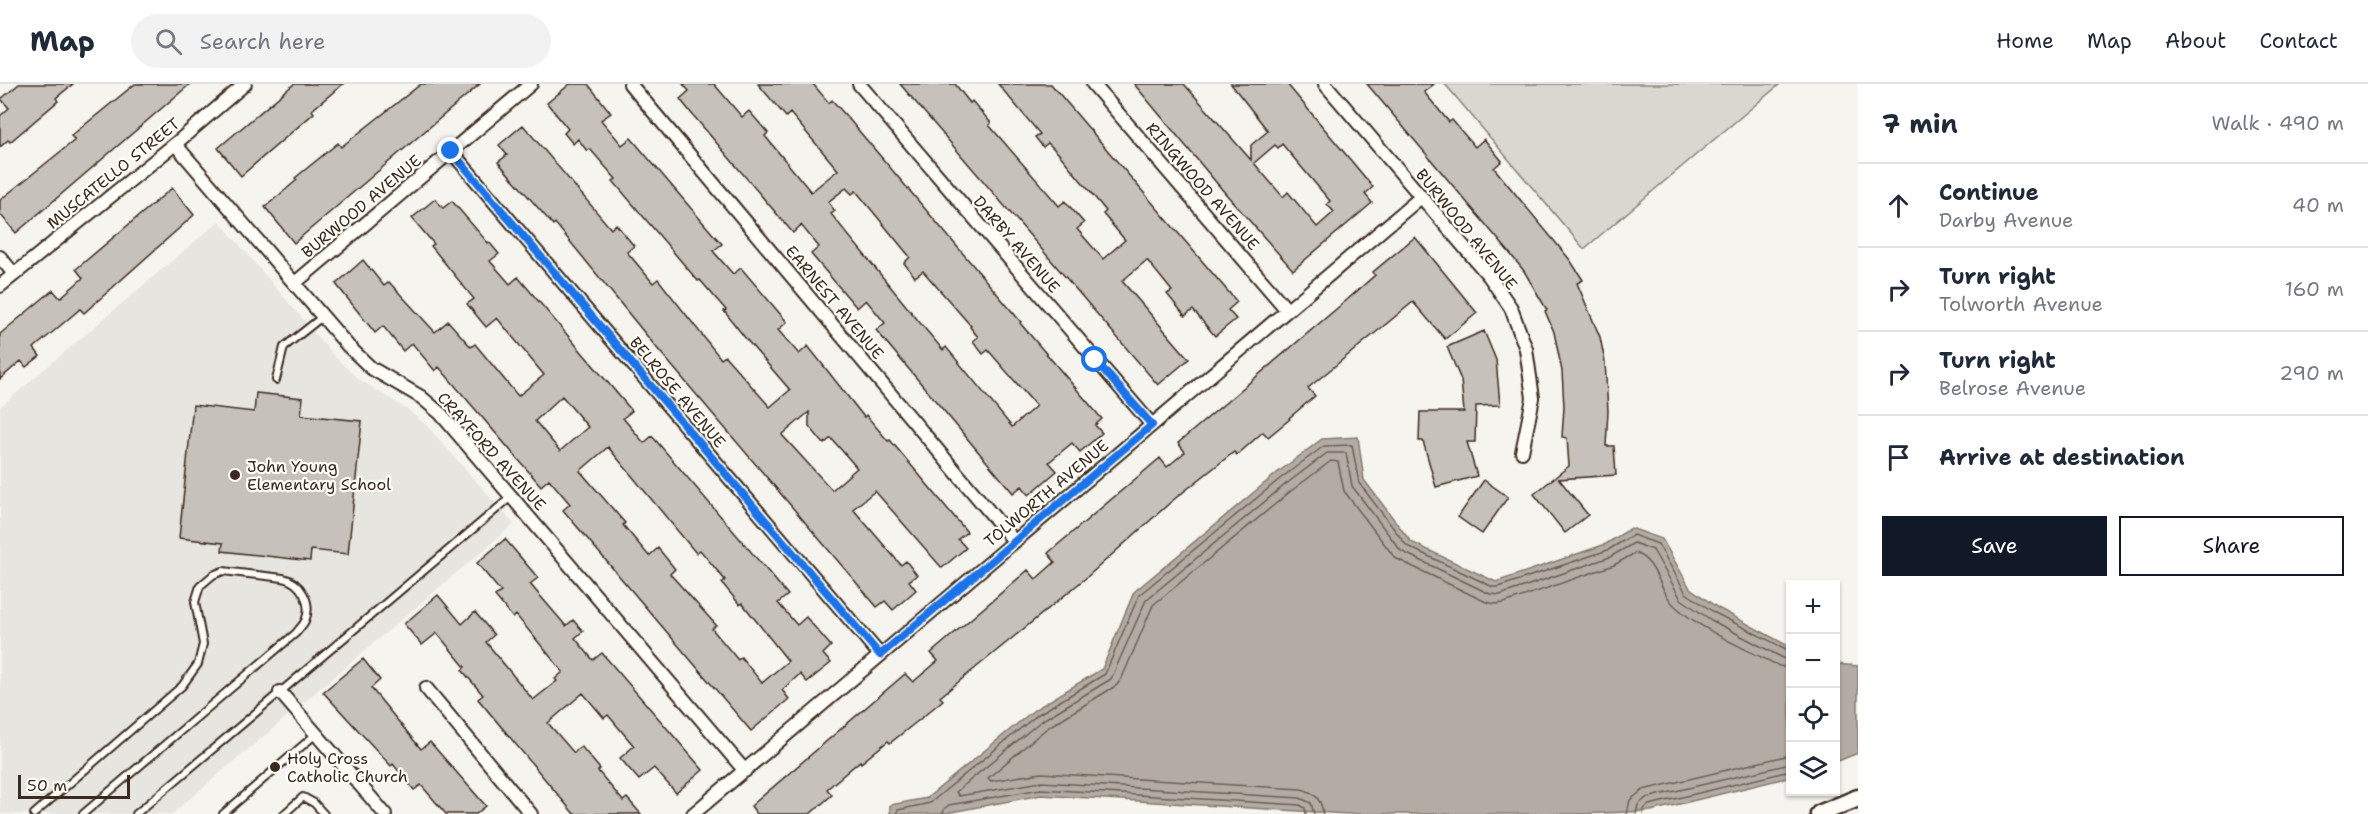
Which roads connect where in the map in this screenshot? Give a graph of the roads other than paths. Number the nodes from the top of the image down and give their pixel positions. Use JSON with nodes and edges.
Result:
{"nodes":[{"id":1,"x":245,"y":84,"type":"edge"},
{"id":2,"x":531,"y":84,"type":"edge"},
{"id":3,"x":630,"y":84,"type":"edge"},
{"id":4,"x":859,"y":84,"type":"edge"},
{"id":5,"x":1093,"y":84,"type":"edge"},
{"id":6,"x":1325,"y":84,"type":"edge"},
{"id":7,"x":175,"y":144,"type":"junction"},
{"id":8,"x":451,"y":151,"type":"junction"},
{"id":9,"x":1421,"y":197,"type":"junction"},
{"id":10,"x":0,"y":257,"type":"edge"},
{"id":11,"x":14,"y":274,"type":"junction"},
{"id":12,"x":295,"y":283,"type":"junction"},
{"id":13,"x":0,"y":286,"type":"edge"},
{"id":14,"x":1287,"y":310,"type":"junction"},
{"id":15,"x":323,"y":316,"type":"junction"},
{"id":16,"x":276,"y":380,"type":"dead end"},
{"id":17,"x":1152,"y":425,"type":"junction"},
{"id":18,"x":1522,"y":452,"type":"dead end"},
{"id":19,"x":511,"y":497,"type":"junction"},
{"id":20,"x":1014,"y":541,"type":"junction"},
{"id":21,"x":880,"y":655,"type":"junction"},
{"id":22,"x":426,"y":688,"type":"dead end"},
{"id":23,"x":280,"y":692,"type":"junction"},
{"id":24,"x":316,"y":734,"type":"junction"},
{"id":25,"x":745,"y":771,"type":"junction"},
{"id":26,"x":1858,"y":798,"type":"edge"},
{"id":27,"x":34,"y":814,"type":"edge"},
{"id":28,"x":82,"y":814,"type":"edge"},
{"id":29,"x":136,"y":814,"type":"edge"},
{"id":30,"x":223,"y":814,"type":"edge"},
{"id":31,"x":284,"y":814,"type":"edge"},
{"id":32,"x":324,"y":814,"type":"edge"},
{"id":33,"x":385,"y":814,"type":"edge"},
{"id":34,"x":531,"y":814,"type":"edge"},
{"id":35,"x":693,"y":814,"type":"edge"},
{"id":36,"x":1820,"y":814,"type":"edge"}],
"edges":[{"from":1,"to":7,"type":"street","name":"MUSCATELLO STREET"},
{"from":2,"to":8,"type":"street","name":"BURWOOD AVENUE"},
{"from":3,"to":20,"type":"street","name":"EARNEST AVENUE"},
{"from":4,"to":17,"type":"street","name":"DARBY AVENUE"},
{"from":5,"to":14,"type":"street","name":"RINGWOOD AVENUE"},
{"from":6,"to":9,"type":"street","name":"BURWOOD AVENUE"},
{"from":7,"to":11,"type":"street","name":"MUSCATELLO STREET"},
{"from":7,"to":12,"type":"street","name":"CRAYFORD AVENUE"},
{"from":8,"to":12,"type":"street","name":"BURWOOD AVENUE"},
{"from":8,"to":21,"type":"street","name":"BELROSE AVENUE"},
{"from":9,"to":14,"type":"street","name":"TOLWORTH AVENUE"},
{"from":9,"to":18,"type":"street","name":"BURWOOD AVENUE"},
{"from":10,"to":11,"type":"street"},
{"from":11,"to":13,"type":"street","name":"MUSCATELLO STREET"},
{"from":12,"to":15,"type":"street","name":"CRAYFORD AVENUE"},
{"from":14,"to":17,"type":"street","name":"TOLWORTH AVENUE"},
{"from":15,"to":16,"type":"lane"},
{"from":15,"to":19,"type":"street","name":"CRAYFORD AVENUE"},
{"from":17,"to":20,"type":"street","name":"TOLWORTH AVENUE"},
{"from":19,"to":23,"type":"lane"},
{"from":19,"to":25,"type":"street","name":"CRAYFORD AVENUE"},
{"from":20,"to":21,"type":"street","name":"TOLWORTH AVENUE"},
{"from":21,"to":25,"type":"street","name":"TOLWORTH AVENUE"},
{"from":22,"to":34,"type":"street"},
{"from":23,"to":24,"type":"street"},
{"from":23,"to":29,"type":"lane"},
{"from":24,"to":30,"type":"lane"},
{"from":24,"to":33,"type":"street"},
{"from":25,"to":35,"type":"street","name":"TOLWORTH AVENUE"},
{"from":26,"to":36,"type":"street"},
{"from":27,"to":28,"type":"lane"},
{"from":31,"to":32,"type":"lane"}]}
